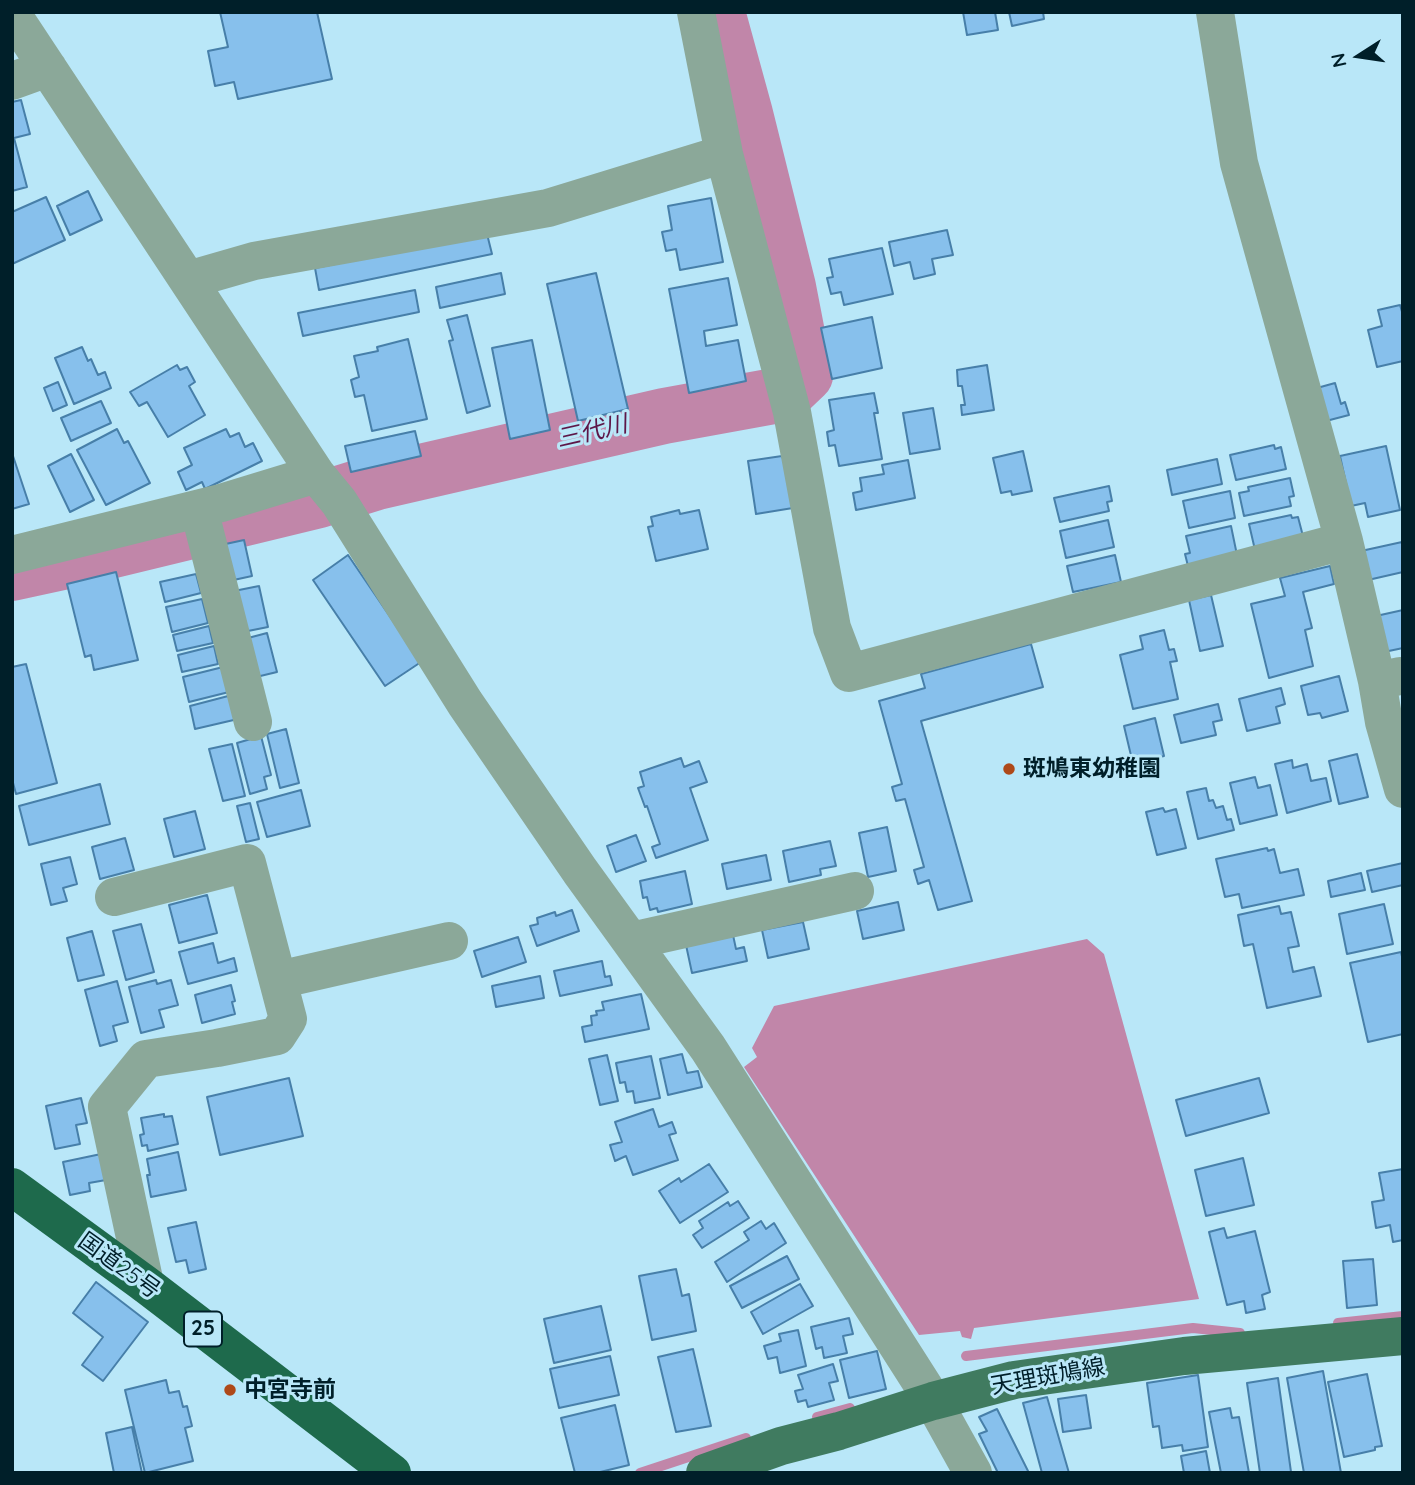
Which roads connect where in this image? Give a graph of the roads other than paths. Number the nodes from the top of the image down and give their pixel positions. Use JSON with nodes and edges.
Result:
{"nodes":[{"id":1,"x":696,"y":12,"type":"edge"},
{"id":2,"x":1215,"y":12,"type":"edge"},
{"id":3,"x":12,"y":14,"type":"edge"},
{"id":4,"x":48,"y":68,"type":"junction"},
{"id":5,"x":12,"y":81,"type":"edge"},
{"id":6,"x":724,"y":154,"type":"junction"},
{"id":7,"x":188,"y":280,"type":"junction"},
{"id":8,"x":328,"y":488,"type":"junction"},
{"id":9,"x":203,"y":524,"type":"junction"},
{"id":10,"x":1345,"y":541,"type":"junction"},
{"id":11,"x":12,"y":555,"type":"edge"},
{"id":12,"x":1390,"y":678,"type":"edge"},
{"id":13,"x":253,"y":722,"type":"dead end"},
{"id":14,"x":1403,"y":789,"type":"edge"},
{"id":15,"x":855,"y":891,"type":"dead end"},
{"id":16,"x":114,"y":897,"type":"dead end"},
{"id":17,"x":631,"y":941,"type":"junction"},
{"id":18,"x":449,"y":942,"type":"dead end"},
{"id":19,"x":278,"y":980,"type":"junction"},
{"id":20,"x":12,"y":1187,"type":"edge"},
{"id":21,"x":145,"y":1284,"type":"junction"},
{"id":22,"x":1403,"y":1336,"type":"edge"},
{"id":23,"x":933,"y":1401,"type":"junction"},
{"id":24,"x":392,"y":1473,"type":"edge"},
{"id":25,"x":705,"y":1473,"type":"edge"},
{"id":26,"x":973,"y":1473,"type":"edge"}],
"edges":[{"from":1,"to":6,"type":"street"},
{"from":2,"to":10,"type":"street"},
{"from":3,"to":4,"type":"street"},
{"from":4,"to":5,"type":"street"},
{"from":4,"to":7,"type":"street"},
{"from":6,"to":7,"type":"street"},
{"from":6,"to":10,"type":"street"},
{"from":7,"to":8,"type":"street"},
{"from":8,"to":9,"type":"street"},
{"from":8,"to":17,"type":"street"},
{"from":9,"to":11,"type":"street"},
{"from":9,"to":13,"type":"street"},
{"from":10,"to":12,"type":"street"},
{"from":12,"to":14,"type":"street"},
{"from":15,"to":17,"type":"street"},
{"from":16,"to":19,"type":"street"},
{"from":17,"to":23,"type":"street"},
{"from":18,"to":19,"type":"street"},
{"from":19,"to":21,"type":"street"},
{"from":20,"to":21,"type":"highway","name":"国道25号","number":"25"},
{"from":21,"to":24,"type":"highway","name":"国道25号","number":"25"},
{"from":22,"to":23,"type":"main road","name":"天理斑鳩線"},
{"from":23,"to":25,"type":"main road","name":"天理斑鳩線"},
{"from":23,"to":26,"type":"street"}]}
